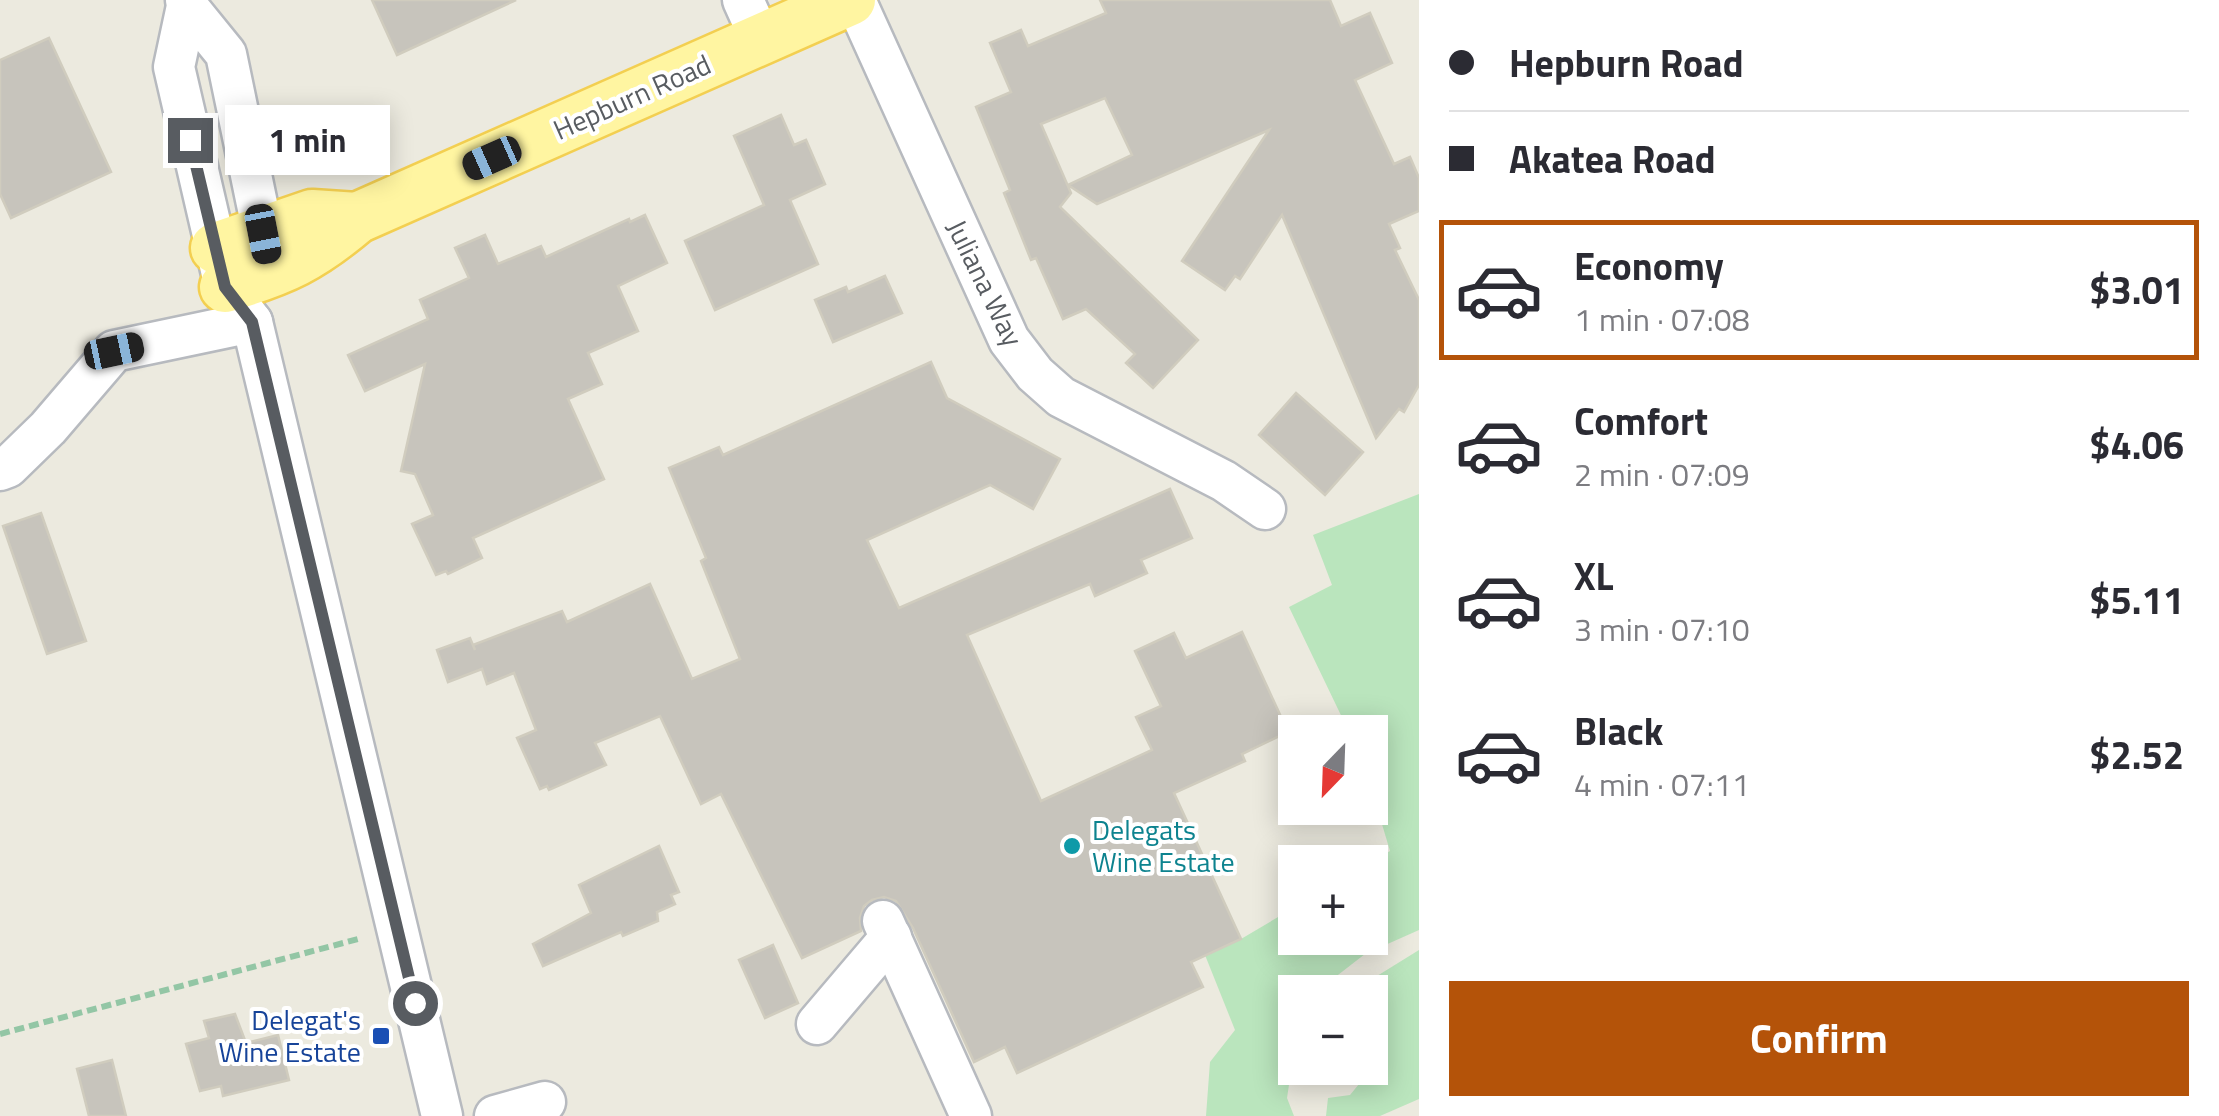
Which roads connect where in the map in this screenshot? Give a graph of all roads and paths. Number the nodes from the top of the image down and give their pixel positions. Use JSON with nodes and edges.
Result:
{"nodes":[{"id":1,"x":853,"y":0,"type":"edge"},
{"id":2,"x":187,"y":3,"type":"edge"},
{"id":3,"x":752,"y":20,"type":"edge"},
{"id":4,"x":246,"y":273,"type":"junction"},
{"id":5,"x":0,"y":470,"type":"edge"},
{"id":6,"x":1265,"y":508,"type":"dead end"},
{"id":7,"x":397,"y":928,"type":"junction"},
{"id":8,"x":817,"y":1024,"type":"dead end"},
{"id":9,"x":0,"y":1034,"type":"edge"},
{"id":10,"x":545,"y":1102,"type":"dead end"},
{"id":11,"x":442,"y":1116,"type":"edge"},
{"id":12,"x":495,"y":1116,"type":"edge"},
{"id":13,"x":972,"y":1116,"type":"edge"}],
"edges":[{"from":1,"to":3,"type":"main road","name":"Hepburn Road"},
{"from":1,"to":6,"type":"street","name":"Juliana Way"},
{"from":2,"to":4,"type":"street"},
{"from":2,"to":4,"type":"street"},
{"from":3,"to":4,"type":"main road","name":"Hepburn Road"},
{"from":4,"to":5,"type":"street"},
{"from":4,"to":7,"type":"street"},
{"from":7,"to":9,"type":"path"},
{"from":7,"to":11,"type":"street"},
{"from":8,"to":13,"type":"street"},
{"from":10,"to":12,"type":"street"}]}
